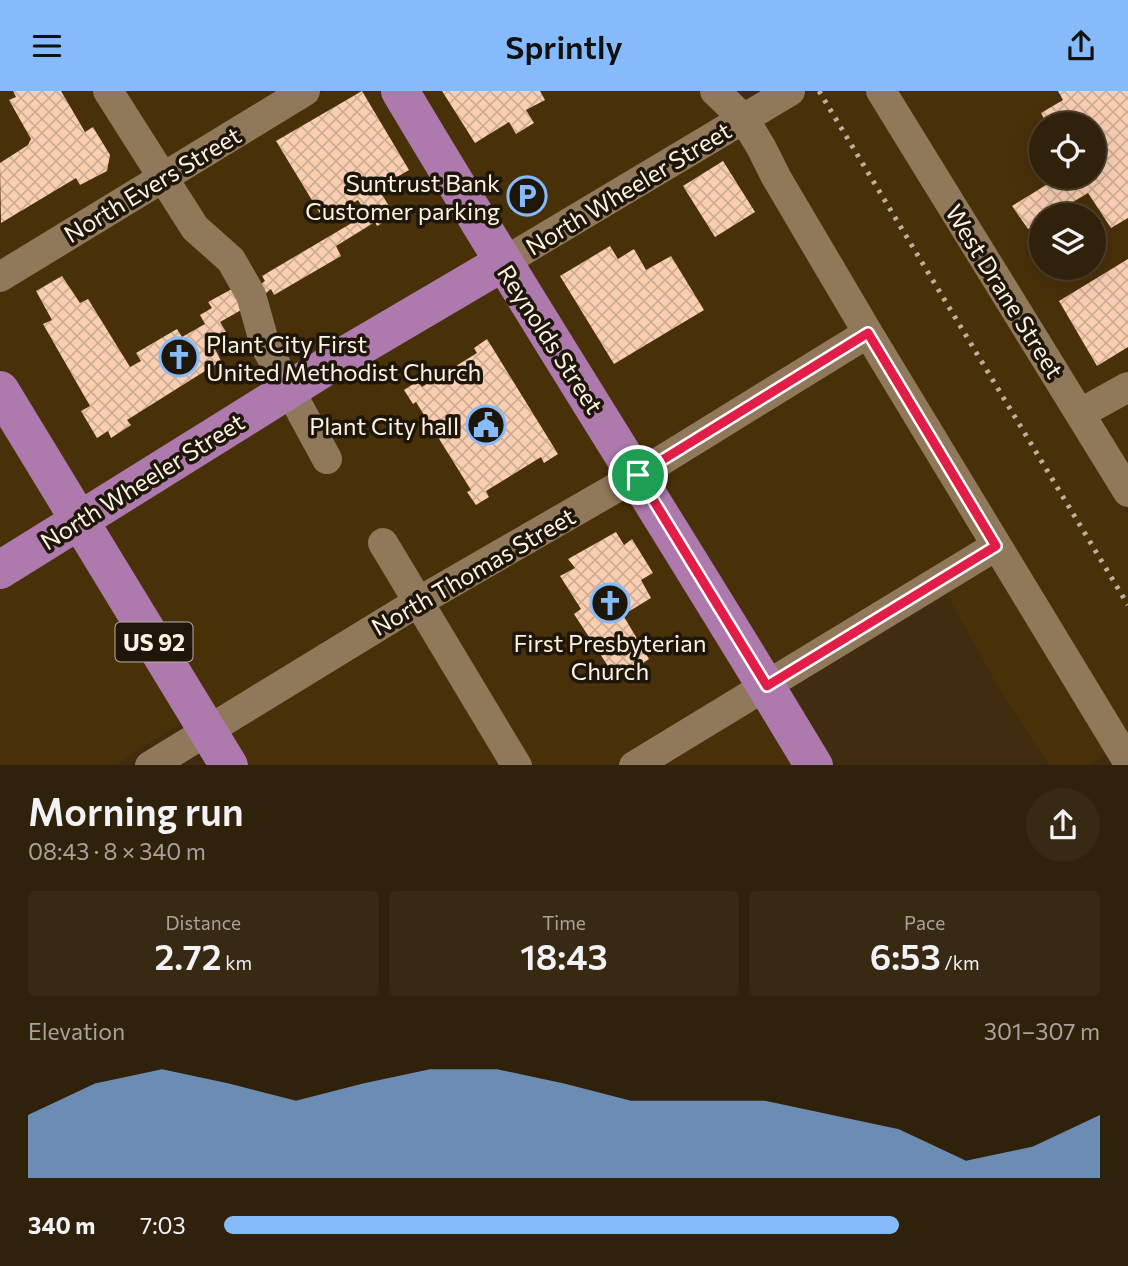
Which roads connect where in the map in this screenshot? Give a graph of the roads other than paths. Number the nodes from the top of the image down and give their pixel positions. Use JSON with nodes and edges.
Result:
{"nodes":[{"id":1,"x":108,"y":91,"type":"edge"},
{"id":2,"x":305,"y":91,"type":"edge"},
{"id":3,"x":400,"y":91,"type":"edge"},
{"id":4,"x":715,"y":91,"type":"edge"},
{"id":5,"x":790,"y":91,"type":"edge"},
{"id":6,"x":881,"y":91,"type":"edge"},
{"id":7,"x":744,"y":119,"type":"junction"},
{"id":8,"x":161,"y":179,"type":"junction"},
{"id":9,"x":502,"y":263,"type":"junction"},
{"id":10,"x":0,"y":277,"type":"edge"},
{"id":11,"x":868,"y":333,"type":"junction"},
{"id":12,"x":1128,"y":387,"type":"edge"},
{"id":13,"x":0,"y":390,"type":"edge"},
{"id":14,"x":288,"y":390,"type":"junction"},
{"id":15,"x":1081,"y":413,"type":"junction"},
{"id":16,"x":327,"y":459,"type":"dead end"},
{"id":17,"x":638,"y":475,"type":"junction"},
{"id":18,"x":1128,"y":492,"type":"edge"},
{"id":19,"x":78,"y":520,"type":"junction"},
{"id":20,"x":383,"y":543,"type":"dead end"},
{"id":21,"x":996,"y":546,"type":"junction"},
{"id":22,"x":0,"y":570,"type":"edge"},
{"id":23,"x":418,"y":602,"type":"junction"},
{"id":24,"x":767,"y":686,"type":"junction"},
{"id":25,"x":208,"y":730,"type":"junction"},
{"id":26,"x":1120,"y":761,"type":"edge"},
{"id":27,"x":150,"y":765,"type":"edge"},
{"id":28,"x":229,"y":765,"type":"edge"},
{"id":29,"x":517,"y":765,"type":"edge"},
{"id":30,"x":634,"y":765,"type":"edge"},
{"id":31,"x":814,"y":765,"type":"edge"}],
"edges":[{"from":1,"to":8,"type":"street"},
{"from":2,"to":8,"type":"street","name":"North Evers Street"},
{"from":3,"to":9,"type":"main road","name":"Reynolds Street"},
{"from":4,"to":7,"type":"street"},
{"from":5,"to":7,"type":"street","name":"North Wheeler Street"},
{"from":6,"to":15,"type":"street","name":"West Drane Street"},
{"from":7,"to":9,"type":"street","name":"North Wheeler Street"},
{"from":7,"to":11,"type":"street"},
{"from":8,"to":10,"type":"street","name":"North Evers Street"},
{"from":8,"to":14,"type":"street"},
{"from":9,"to":14,"type":"main road","name":"North Wheeler Street"},
{"from":9,"to":17,"type":"main road","name":"Reynolds Street"},
{"from":11,"to":17,"type":"street","name":"North Thomas Street"},
{"from":11,"to":21,"type":"street"},
{"from":12,"to":15,"type":"street"},
{"from":13,"to":19,"type":"main road","number":"US 92"},
{"from":14,"to":16,"type":"street"},
{"from":14,"to":19,"type":"main road","name":"North Wheeler Street"},
{"from":15,"to":18,"type":"street","name":"West Drane Street"},
{"from":17,"to":23,"type":"street","name":"North Thomas Street"},
{"from":17,"to":24,"type":"main road","name":"Reynolds Street"},
{"from":19,"to":22,"type":"main road","name":"North Wheeler Street"},
{"from":19,"to":25,"type":"main road","number":"US 92"},
{"from":20,"to":23,"type":"street"},
{"from":21,"to":24,"type":"street"},
{"from":21,"to":26,"type":"street"},
{"from":23,"to":25,"type":"street","name":"North Thomas Street"},
{"from":23,"to":29,"type":"street"},
{"from":24,"to":30,"type":"street"},
{"from":24,"to":31,"type":"main road","name":"Reynolds Street"},
{"from":25,"to":27,"type":"street","name":"North Thomas Street"},
{"from":25,"to":28,"type":"main road","number":"US 92"}]}
